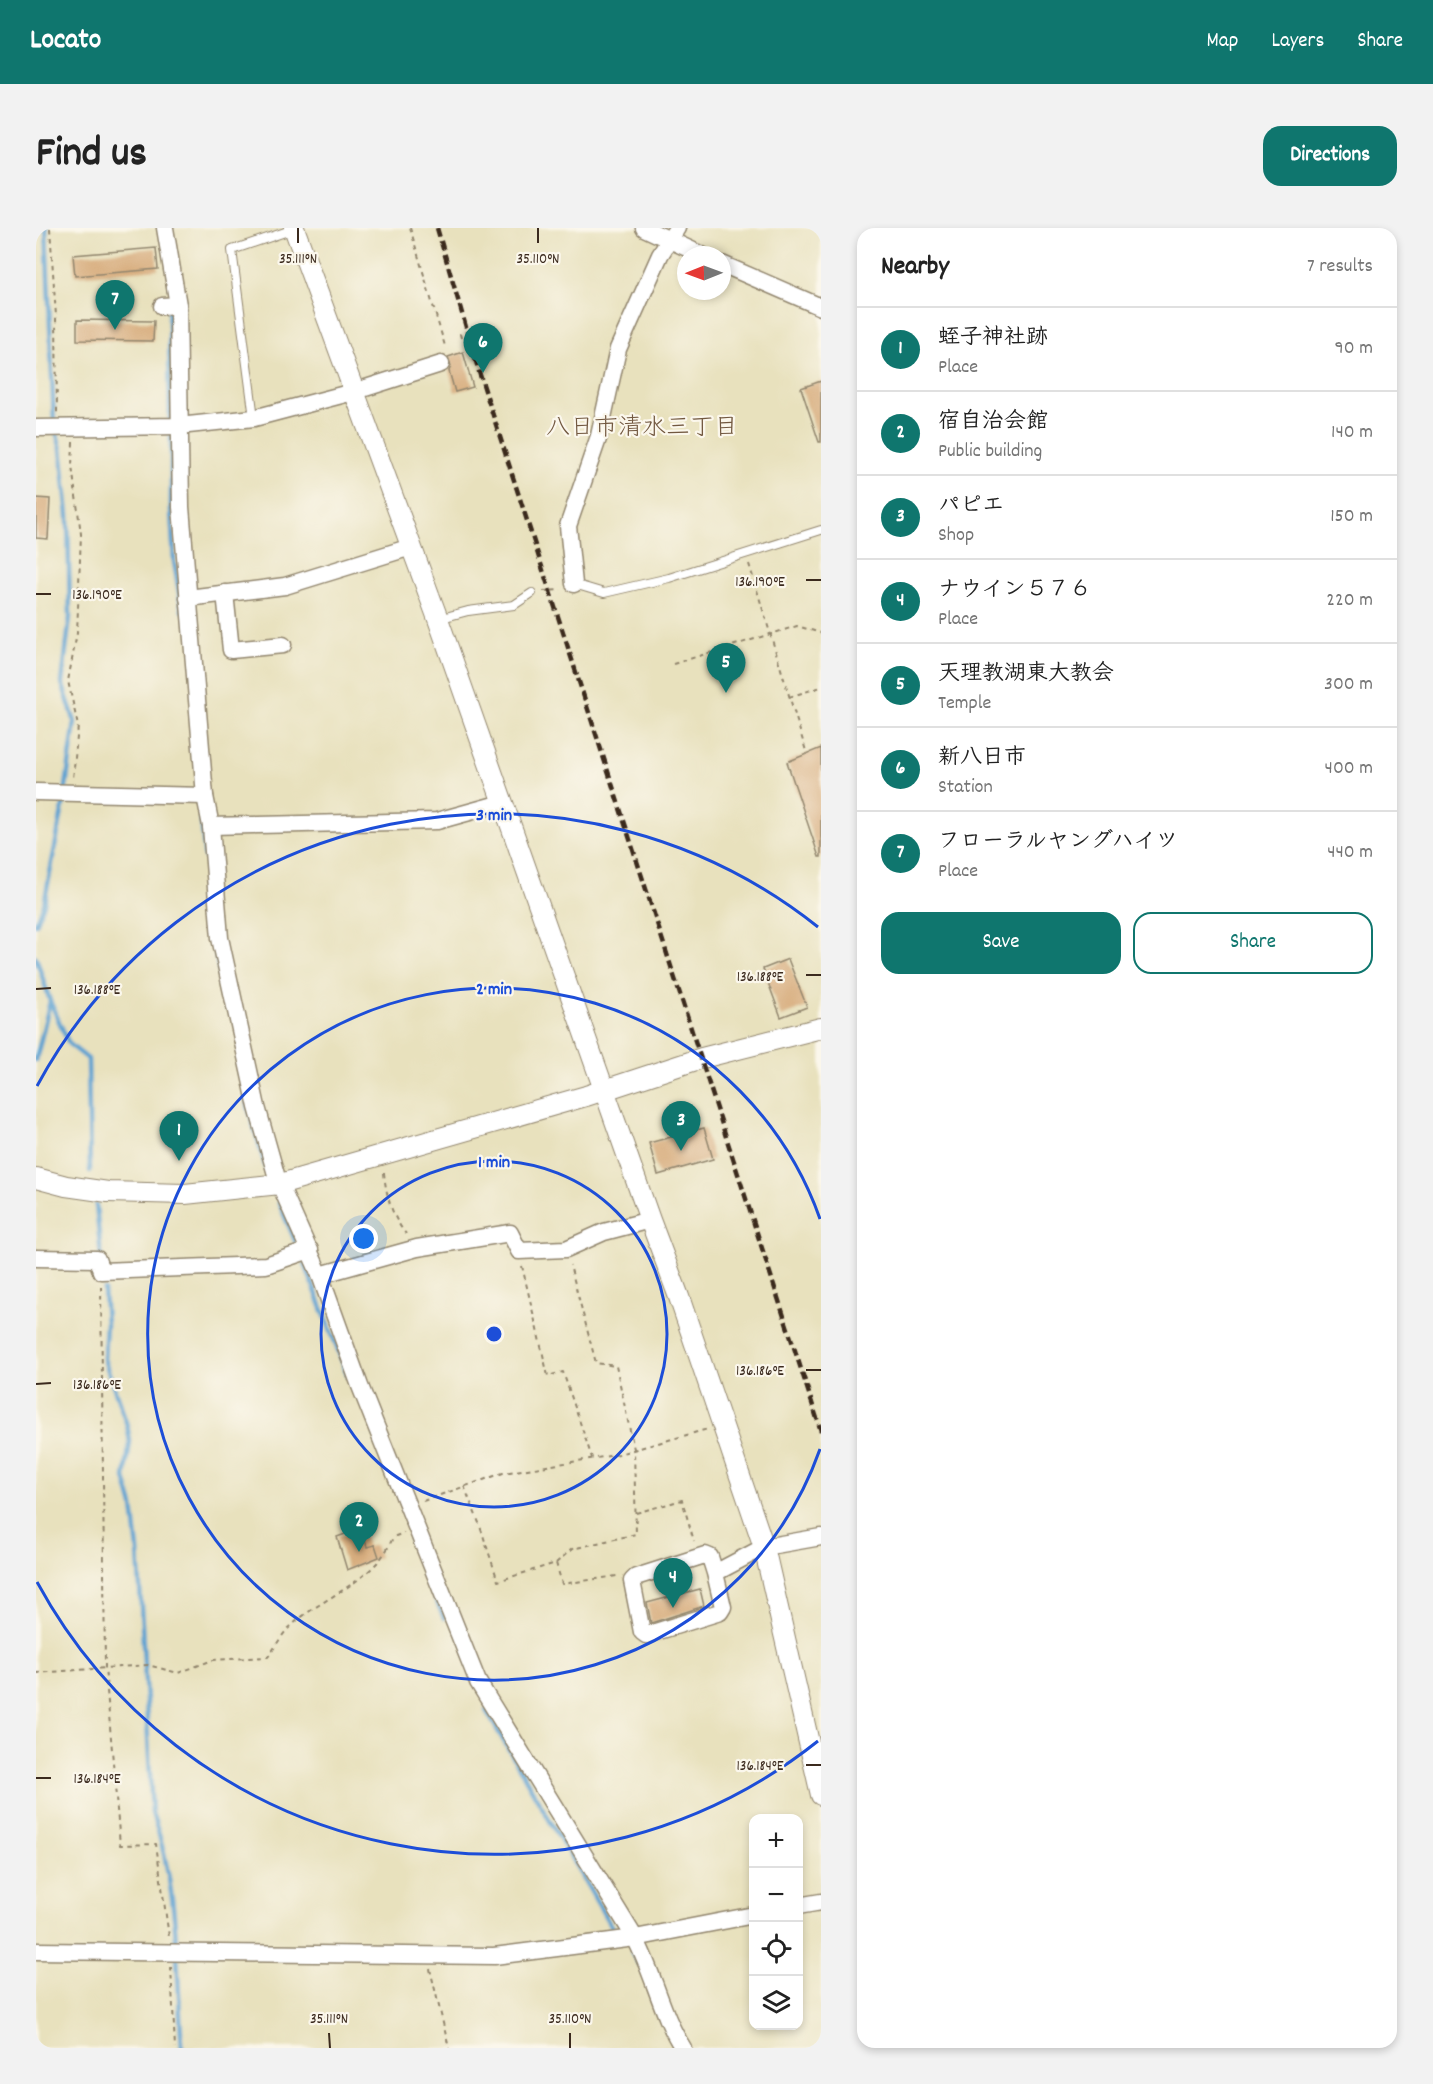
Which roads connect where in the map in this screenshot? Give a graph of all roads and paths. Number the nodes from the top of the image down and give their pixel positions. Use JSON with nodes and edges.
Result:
{"nodes":[{"id":1,"x":50,"y":228,"type":"edge"},
{"id":2,"x":165,"y":228,"type":"edge"},
{"id":3,"x":294,"y":228,"type":"edge"},
{"id":4,"x":410,"y":228,"type":"edge"},
{"id":5,"x":644,"y":228,"type":"edge"},
{"id":6,"x":673,"y":235,"type":"edge"},
{"id":7,"x":689,"y":246,"type":"edge"},
{"id":8,"x":731,"y":268,"type":"edge"},
{"id":9,"x":821,"y":307,"type":"edge"},
{"id":10,"x":480,"y":332,"type":"dead end"},
{"id":11,"x":461,"y":338,"type":"dead end"},
{"id":12,"x":433,"y":367,"type":"joint"},
{"id":13,"x":353,"y":392,"type":"junction"},
{"id":14,"x":254,"y":418,"type":"junction"},
{"id":15,"x":179,"y":426,"type":"junction"},
{"id":16,"x":57,"y":428,"type":"edge"},
{"id":17,"x":821,"y":530,"type":"edge"},
{"id":18,"x":411,"y":547,"type":"junction"},
{"id":19,"x":746,"y":554,"type":"junction"},
{"id":20,"x":574,"y":584,"type":"junction"},
{"id":21,"x":225,"y":593,"type":"junction"},
{"id":22,"x":532,"y":593,"type":"joint"},
{"id":23,"x":188,"y":598,"type":"junction"},
{"id":24,"x":438,"y":619,"type":"junction"},
{"id":25,"x":821,"y":633,"type":"edge"},
{"id":26,"x":770,"y":634,"type":"junction"},
{"id":27,"x":283,"y":645,"type":"dead end"},
{"id":28,"x":673,"y":664,"type":"dead end"},
{"id":29,"x":821,"y":687,"type":"edge"},
{"id":30,"x":789,"y":697,"type":"junction"},
{"id":31,"x":806,"y":751,"type":"dead end"},
{"id":32,"x":36,"y":792,"type":"edge"},
{"id":33,"x":64,"y":793,"type":"junction"},
{"id":34,"x":205,"y":796,"type":"junction"},
{"id":35,"x":502,"y":803,"type":"junction"},
{"id":36,"x":211,"y":826,"type":"junction"},
{"id":37,"x":821,"y":1028,"type":"edge"},
{"id":38,"x":604,"y":1090,"type":"junction"},
{"id":39,"x":381,"y":1155,"type":"junction"},
{"id":40,"x":36,"y":1178,"type":"edge"},
{"id":41,"x":280,"y":1184,"type":"junction"},
{"id":42,"x":650,"y":1220,"type":"junction"},
{"id":43,"x":417,"y":1248,"type":"junction"},
{"id":44,"x":566,"y":1249,"type":"junction"},
{"id":45,"x":310,"y":1250,"type":"junction"},
{"id":46,"x":519,"y":1251,"type":"junction"},
{"id":47,"x":36,"y":1258,"type":"edge"},
{"id":48,"x":101,"y":1271,"type":"junction"},
{"id":49,"x":320,"y":1275,"type":"junction"},
{"id":50,"x":721,"y":1426,"type":"junction"},
{"id":51,"x":634,"y":1449,"type":"junction"},
{"id":52,"x":592,"y":1458,"type":"junction"},
{"id":53,"x":464,"y":1486,"type":"junction"},
{"id":54,"x":409,"y":1506,"type":"junction"},
{"id":55,"x":636,"y":1513,"type":"junction"},
{"id":56,"x":418,"y":1528,"type":"junction"},
{"id":57,"x":821,"y":1537,"type":"edge"},
{"id":58,"x":764,"y":1547,"type":"junction"},
{"id":59,"x":697,"y":1558,"type":"junction"},
{"id":60,"x":556,"y":1563,"type":"junction"},
{"id":61,"x":716,"y":1573,"type":"junction"},
{"id":62,"x":632,"y":1581,"type":"junction"},
{"id":63,"x":105,"y":1667,"type":"junction"},
{"id":64,"x":36,"y":1673,"type":"edge"},
{"id":65,"x":821,"y":1794,"type":"edge"},
{"id":66,"x":821,"y":1902,"type":"edge"},
{"id":67,"x":803,"y":1905,"type":"edge"},
{"id":68,"x":749,"y":1916,"type":"edge"},
{"id":69,"x":635,"y":1938,"type":"junction"},
{"id":70,"x":36,"y":1951,"type":"edge"},
{"id":71,"x":171,"y":1953,"type":"junction"},
{"id":72,"x":427,"y":1955,"type":"junction"},
{"id":73,"x":175,"y":2048,"type":"edge"},
{"id":74,"x":449,"y":2048,"type":"edge"},
{"id":75,"x":683,"y":2048,"type":"edge"}],
"edges":[{"from":1,"to":16,"type":"path"},
{"from":2,"to":15,"type":"street"},
{"from":3,"to":13,"type":"street"},
{"from":3,"to":14,"type":"lane"},
{"from":4,"to":12,"type":"path"},
{"from":5,"to":6,"type":"street"},
{"from":6,"to":7,"type":"street"},
{"from":6,"to":20,"type":"street"},
{"from":8,"to":9,"type":"street"},
{"from":10,"to":11,"type":"path"},
{"from":12,"to":13,"type":"street"},
{"from":13,"to":14,"type":"street"},
{"from":13,"to":18,"type":"street"},
{"from":14,"to":15,"type":"street"},
{"from":15,"to":16,"type":"street"},
{"from":15,"to":23,"type":"street"},
{"from":16,"to":33,"type":"path"},
{"from":17,"to":19,"type":"lane"},
{"from":18,"to":21,"type":"street"},
{"from":18,"to":24,"type":"street"},
{"from":19,"to":20,"type":"lane"},
{"from":19,"to":26,"type":"path"},
{"from":20,"to":22,"type":"path"},
{"from":21,"to":23,"type":"street"},
{"from":21,"to":27,"type":"street"},
{"from":22,"to":24,"type":"lane"},
{"from":23,"to":34,"type":"street"},
{"from":24,"to":35,"type":"street"},
{"from":25,"to":26,"type":"path"},
{"from":26,"to":28,"type":"path"},
{"from":26,"to":30,"type":"path"},
{"from":29,"to":30,"type":"path"},
{"from":30,"to":31,"type":"path"},
{"from":32,"to":33,"type":"street"},
{"from":33,"to":34,"type":"street"},
{"from":34,"to":36,"type":"street"},
{"from":35,"to":36,"type":"street"},
{"from":35,"to":38,"type":"street"},
{"from":36,"to":41,"type":"street"},
{"from":37,"to":38,"type":"street"},
{"from":38,"to":39,"type":"street"},
{"from":38,"to":42,"type":"street"},
{"from":39,"to":41,"type":"street"},
{"from":39,"to":43,"type":"path"},
{"from":40,"to":41,"type":"street"},
{"from":41,"to":45,"type":"street"},
{"from":42,"to":44,"type":"street"},
{"from":42,"to":50,"type":"street"},
{"from":43,"to":46,"type":"street"},
{"from":43,"to":49,"type":"street"},
{"from":44,"to":46,"type":"street"},
{"from":44,"to":51,"type":"path"},
{"from":45,"to":48,"type":"street"},
{"from":45,"to":49,"type":"street"},
{"from":46,"to":52,"type":"path"},
{"from":47,"to":48,"type":"street"},
{"from":48,"to":63,"type":"path"},
{"from":49,"to":54,"type":"street"},
{"from":50,"to":51,"type":"path"},
{"from":50,"to":58,"type":"street"},
{"from":51,"to":52,"type":"path"},
{"from":51,"to":55,"type":"path"},
{"from":52,"to":53,"type":"path"},
{"from":53,"to":54,"type":"path"},
{"from":53,"to":60,"type":"path"},
{"from":54,"to":56,"type":"street"},
{"from":55,"to":59,"type":"path"},
{"from":55,"to":60,"type":"path"},
{"from":56,"to":63,"type":"path"},
{"from":56,"to":69,"type":"street"},
{"from":57,"to":58,"type":"street"},
{"from":58,"to":61,"type":"street"},
{"from":58,"to":65,"type":"street"},
{"from":59,"to":61,"type":"street"},
{"from":59,"to":62,"type":"street"},
{"from":60,"to":62,"type":"path"},
{"from":61,"to":62,"type":"street"},
{"from":63,"to":64,"type":"path"},
{"from":63,"to":71,"type":"path"},
{"from":66,"to":67,"type":"street"},
{"from":68,"to":69,"type":"street"},
{"from":69,"to":72,"type":"street"},
{"from":69,"to":75,"type":"street"},
{"from":70,"to":71,"type":"street"},
{"from":71,"to":72,"type":"street"},
{"from":71,"to":73,"type":"path"},
{"from":72,"to":74,"type":"path"}]}
